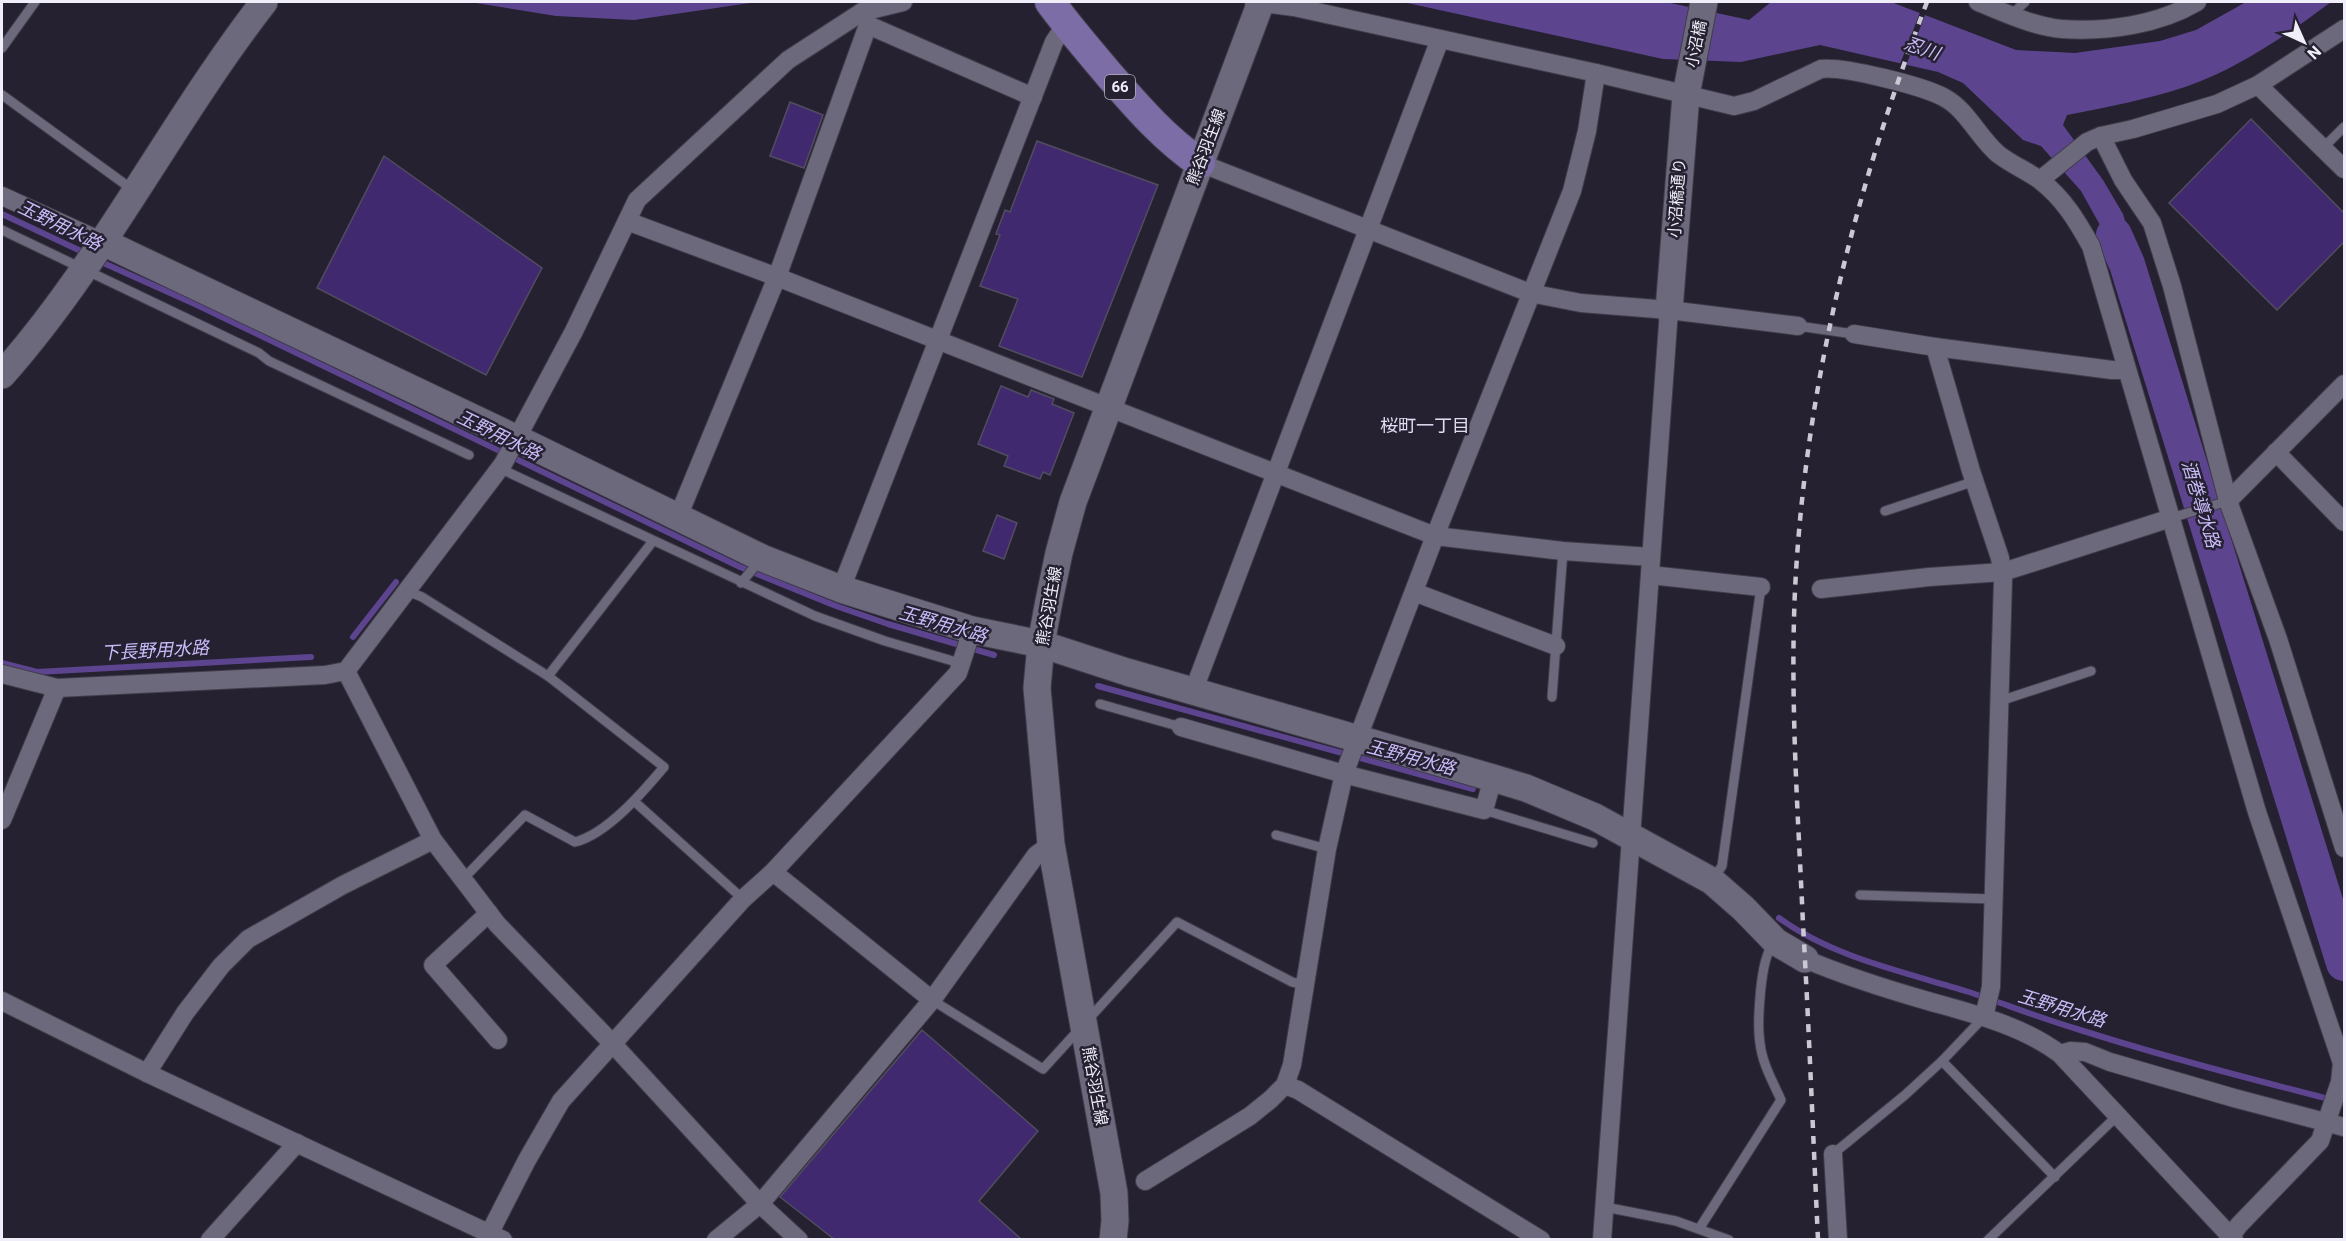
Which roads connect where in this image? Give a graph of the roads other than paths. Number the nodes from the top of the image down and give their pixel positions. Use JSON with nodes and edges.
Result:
{"nodes":[{"id":1,"x":35,"y":2,"type":"edge"},
{"id":2,"x":264,"y":2,"type":"edge"},
{"id":3,"x":903,"y":2,"type":"edge"},
{"id":4,"x":1258,"y":2,"type":"edge"},
{"id":5,"x":1704,"y":2,"type":"edge"},
{"id":6,"x":1978,"y":2,"type":"edge"},
{"id":7,"x":2025,"y":2,"type":"edge"},
{"id":8,"x":2198,"y":2,"type":"edge"},
{"id":9,"x":1058,"y":13,"type":"edge"},
{"id":10,"x":2010,"y":16,"type":"junction"},
{"id":11,"x":865,"y":19,"type":"junction"},
{"id":12,"x":2344,"y":29,"type":"edge"},
{"id":13,"x":1440,"y":39,"type":"junction"},
{"id":14,"x":2,"y":48,"type":"edge"},
{"id":15,"x":1596,"y":73,"type":"junction"},
{"id":16,"x":2258,"y":85,"type":"junction"},
{"id":17,"x":1687,"y":91,"type":"junction"},
{"id":18,"x":2,"y":95,"type":"edge"},
{"id":19,"x":1033,"y":97,"type":"junction"},
{"id":20,"x":2344,"y":127,"type":"edge"},
{"id":21,"x":2094,"y":139,"type":"junction"},
{"id":22,"x":2323,"y":148,"type":"junction"},
{"id":23,"x":1200,"y":163,"type":"junction"},
{"id":24,"x":2344,"y":169,"type":"edge"},
{"id":25,"x":2040,"y":180,"type":"junction"},
{"id":26,"x":135,"y":192,"type":"junction"},
{"id":27,"x":2,"y":196,"type":"edge"},
{"id":28,"x":627,"y":221,"type":"junction"},
{"id":29,"x":1367,"y":229,"type":"junction"},
{"id":30,"x":2,"y":230,"type":"edge"},
{"id":31,"x":93,"y":256,"type":"junction"},
{"id":32,"x":777,"y":277,"type":"junction"},
{"id":33,"x":1530,"y":293,"type":"junction"},
{"id":34,"x":1669,"y":310,"type":"junction"},
{"id":35,"x":1798,"y":326,"type":"joint"},
{"id":36,"x":1854,"y":334,"type":"joint"},
{"id":37,"x":936,"y":340,"type":"junction"},
{"id":38,"x":1935,"y":347,"type":"junction"},
{"id":39,"x":2127,"y":370,"type":"junction"},
{"id":40,"x":2,"y":375,"type":"edge"},
{"id":41,"x":2344,"y":384,"type":"edge"},
{"id":42,"x":1108,"y":407,"type":"junction"},
{"id":43,"x":2276,"y":452,"type":"junction"},
{"id":44,"x":469,"y":454,"type":"dead end"},
{"id":45,"x":508,"y":455,"type":"junction"},
{"id":46,"x":1276,"y":473,"type":"junction"},
{"id":47,"x":1975,"y":481,"type":"junction"},
{"id":48,"x":2222,"y":504,"type":"junction"},
{"id":49,"x":1886,"y":511,"type":"dead end"},
{"id":50,"x":2177,"y":516,"type":"junction"},
{"id":51,"x":678,"y":517,"type":"junction"},
{"id":52,"x":2344,"y":522,"type":"edge"},
{"id":53,"x":1435,"y":536,"type":"junction"},
{"id":54,"x":653,"y":541,"type":"junction"},
{"id":55,"x":1563,"y":551,"type":"junction"},
{"id":56,"x":759,"y":562,"type":"junction"},
{"id":57,"x":1651,"y":566,"type":"junction"},
{"id":58,"x":2003,"y":572,"type":"junction"},
{"id":59,"x":742,"y":582,"type":"junction"},
{"id":60,"x":1761,"y":586,"type":"joint"},
{"id":61,"x":841,"y":589,"type":"junction"},
{"id":62,"x":1821,"y":589,"type":"dead end"},
{"id":63,"x":407,"y":591,"type":"junction"},
{"id":64,"x":1414,"y":592,"type":"junction"},
{"id":65,"x":971,"y":632,"type":"junction"},
{"id":66,"x":1041,"y":644,"type":"junction"},
{"id":67,"x":1556,"y":646,"type":"junction"},
{"id":68,"x":963,"y":662,"type":"junction"},
{"id":69,"x":346,"y":671,"type":"junction"},
{"id":70,"x":2091,"y":671,"type":"dead end"},
{"id":71,"x":2,"y":674,"type":"edge"},
{"id":72,"x":548,"y":676,"type":"junction"},
{"id":73,"x":57,"y":688,"type":"junction"},
{"id":74,"x":1193,"y":692,"type":"junction"},
{"id":75,"x":1552,"y":697,"type":"dead end"},
{"id":76,"x":2000,"y":701,"type":"junction"},
{"id":77,"x":1101,"y":704,"type":"dead end"},
{"id":78,"x":1182,"y":728,"type":"joint"},
{"id":79,"x":1356,"y":744,"type":"junction"},
{"id":80,"x":1346,"y":770,"type":"junction"},
{"id":81,"x":1493,"y":778,"type":"junction"},
{"id":82,"x":635,"y":802,"type":"junction"},
{"id":83,"x":1484,"y":810,"type":"junction"},
{"id":84,"x":2,"y":820,"type":"edge"},
{"id":85,"x":1631,"y":835,"type":"junction"},
{"id":86,"x":1276,"y":836,"type":"dead end"},
{"id":87,"x":433,"y":840,"type":"junction"},
{"id":88,"x":1593,"y":843,"type":"dead end"},
{"id":89,"x":1051,"y":844,"type":"junction"},
{"id":90,"x":2344,"y":848,"type":"edge"},
{"id":91,"x":1327,"y":849,"type":"junction"},
{"id":92,"x":773,"y":872,"type":"junction"},
{"id":93,"x":463,"y":879,"type":"junction"},
{"id":94,"x":1712,"y":881,"type":"junction"},
{"id":95,"x":1860,"y":895,"type":"dead end"},
{"id":96,"x":743,"y":899,"type":"junction"},
{"id":97,"x":1993,"y":899,"type":"junction"},
{"id":98,"x":489,"y":913,"type":"junction"},
{"id":99,"x":1776,"y":942,"type":"junction"},
{"id":100,"x":1805,"y":959,"type":"joint"},
{"id":101,"x":1305,"y":985,"type":"junction"},
{"id":102,"x":932,"y":1000,"type":"junction"},
{"id":103,"x":2,"y":1002,"type":"edge"},
{"id":104,"x":1987,"y":1003,"type":"junction"},
{"id":105,"x":1083,"y":1025,"type":"junction"},
{"id":106,"x":498,"y":1040,"type":"dead end"},
{"id":107,"x":612,"y":1043,"type":"junction"},
{"id":108,"x":2060,"y":1054,"type":"junction"},
{"id":109,"x":1942,"y":1061,"type":"junction"},
{"id":110,"x":2343,"y":1063,"type":"edge"},
{"id":111,"x":147,"y":1073,"type":"junction"},
{"id":112,"x":1285,"y":1085,"type":"junction"},
{"id":113,"x":2335,"y":1112,"type":"edge"},
{"id":114,"x":2118,"y":1115,"type":"junction"},
{"id":115,"x":297,"y":1143,"type":"junction"},
{"id":116,"x":1833,"y":1154,"type":"joint"},
{"id":117,"x":2055,"y":1177,"type":"junction"},
{"id":118,"x":1145,"y":1181,"type":"dead end"},
{"id":119,"x":760,"y":1204,"type":"junction"},
{"id":120,"x":1605,"y":1206,"type":"junction"},
{"id":121,"x":1699,"y":1229,"type":"junction"},
{"id":122,"x":493,"y":1237,"type":"edge"},
{"id":123,"x":2231,"y":1238,"type":"edge"},
{"id":124,"x":210,"y":1239,"type":"edge"},
{"id":125,"x":717,"y":1239,"type":"edge"},
{"id":126,"x":799,"y":1239,"type":"edge"},
{"id":127,"x":1113,"y":1239,"type":"edge"},
{"id":128,"x":1541,"y":1239,"type":"edge"},
{"id":129,"x":1602,"y":1239,"type":"edge"},
{"id":130,"x":1729,"y":1239,"type":"edge"},
{"id":131,"x":1838,"y":1239,"type":"edge"},
{"id":132,"x":1988,"y":1239,"type":"edge"}],
"edges":[{"from":1,"to":14,"type":"lane"},
{"from":2,"to":26,"type":"street"},
{"from":3,"to":11,"type":"street"},
{"from":4,"to":13,"type":"street"},
{"from":4,"to":23,"type":"street","name":"熊谷羽生線"},
{"from":5,"to":17,"type":"street","name":"小沼橋"},
{"from":6,"to":10,"type":"street"},
{"from":7,"to":10,"type":"lane"},
{"from":8,"to":10,"type":"street"},
{"from":9,"to":19,"type":"street"},
{"from":9,"to":23,"type":"main road","number":"66"},
{"from":11,"to":19,"type":"street"},
{"from":11,"to":28,"type":"street"},
{"from":11,"to":32,"type":"street"},
{"from":12,"to":16,"type":"street"},
{"from":13,"to":15,"type":"street"},
{"from":13,"to":29,"type":"street"},
{"from":15,"to":17,"type":"street"},
{"from":15,"to":33,"type":"street"},
{"from":16,"to":21,"type":"street"},
{"from":16,"to":22,"type":"street"},
{"from":17,"to":25,"type":"street"},
{"from":17,"to":34,"type":"street","name":"小沼橋通り"},
{"from":18,"to":26,"type":"lane"},
{"from":19,"to":37,"type":"street"},
{"from":20,"to":22,"type":"lane"},
{"from":21,"to":25,"type":"street"},
{"from":21,"to":48,"type":"street"},
{"from":22,"to":24,"type":"street"},
{"from":23,"to":29,"type":"street"},
{"from":23,"to":42,"type":"street","name":"熊谷羽生線"},
{"from":25,"to":39,"type":"street"},
{"from":26,"to":31,"type":"street"},
{"from":27,"to":31,"type":"street"},
{"from":28,"to":32,"type":"street"},
{"from":28,"to":45,"type":"street"},
{"from":29,"to":33,"type":"street"},
{"from":29,"to":46,"type":"street"},
{"from":30,"to":31,"type":"lane"},
{"from":31,"to":40,"type":"street"},
{"from":31,"to":44,"type":"lane"},
{"from":31,"to":45,"type":"street"},
{"from":32,"to":37,"type":"street"},
{"from":32,"to":51,"type":"street"},
{"from":33,"to":34,"type":"street"},
{"from":33,"to":53,"type":"street"},
{"from":34,"to":35,"type":"street"},
{"from":34,"to":57,"type":"street"},
{"from":35,"to":36,"type":"lane"},
{"from":36,"to":38,"type":"street"},
{"from":37,"to":42,"type":"street"},
{"from":37,"to":61,"type":"street"},
{"from":38,"to":39,"type":"street"},
{"from":38,"to":47,"type":"street"},
{"from":39,"to":50,"type":"street"},
{"from":41,"to":43,"type":"street"},
{"from":42,"to":46,"type":"street"},
{"from":42,"to":66,"type":"street","name":"熊谷羽生線"},
{"from":43,"to":48,"type":"street"},
{"from":43,"to":52,"type":"street"},
{"from":45,"to":51,"type":"street"},
{"from":45,"to":54,"type":"lane"},
{"from":45,"to":63,"type":"street"},
{"from":46,"to":53,"type":"street"},
{"from":46,"to":74,"type":"street"},
{"from":47,"to":49,"type":"lane"},
{"from":47,"to":58,"type":"street"},
{"from":48,"to":50,"type":"lane"},
{"from":48,"to":90,"type":"street"},
{"from":50,"to":58,"type":"street"},
{"from":50,"to":110,"type":"street"},
{"from":51,"to":56,"type":"street"},
{"from":53,"to":55,"type":"street"},
{"from":53,"to":64,"type":"street"},
{"from":54,"to":59,"type":"lane"},
{"from":54,"to":72,"type":"lane"},
{"from":55,"to":57,"type":"street"},
{"from":55,"to":67,"type":"lane"},
{"from":56,"to":59,"type":"lane"},
{"from":56,"to":61,"type":"street"},
{"from":57,"to":60,"type":"street"},
{"from":57,"to":85,"type":"street"},
{"from":58,"to":62,"type":"street"},
{"from":58,"to":76,"type":"street"},
{"from":59,"to":68,"type":"lane"},
{"from":60,"to":94,"type":"lane"},
{"from":61,"to":65,"type":"street"},
{"from":63,"to":69,"type":"street"},
{"from":63,"to":72,"type":"lane"},
{"from":64,"to":67,"type":"street"},
{"from":64,"to":79,"type":"street"},
{"from":65,"to":66,"type":"street"},
{"from":65,"to":68,"type":"street"},
{"from":66,"to":74,"type":"street"},
{"from":66,"to":89,"type":"street","name":"熊谷羽生線"},
{"from":67,"to":75,"type":"lane"},
{"from":68,"to":92,"type":"street"},
{"from":69,"to":73,"type":"street"},
{"from":69,"to":87,"type":"street"},
{"from":70,"to":76,"type":"lane"},
{"from":71,"to":73,"type":"street"},
{"from":72,"to":82,"type":"lane"},
{"from":73,"to":84,"type":"street"},
{"from":74,"to":79,"type":"street"},
{"from":76,"to":97,"type":"street"},
{"from":77,"to":78,"type":"lane"},
{"from":78,"to":80,"type":"street"},
{"from":79,"to":80,"type":"street"},
{"from":79,"to":81,"type":"street"},
{"from":80,"to":83,"type":"street"},
{"from":80,"to":91,"type":"street"},
{"from":81,"to":83,"type":"street"},
{"from":81,"to":85,"type":"street"},
{"from":82,"to":93,"type":"lane"},
{"from":82,"to":96,"type":"lane"},
{"from":83,"to":88,"type":"lane"},
{"from":85,"to":94,"type":"street"},
{"from":85,"to":120,"type":"street"},
{"from":86,"to":91,"type":"lane"},
{"from":87,"to":93,"type":"street"},
{"from":87,"to":111,"type":"street"},
{"from":89,"to":102,"type":"street"},
{"from":89,"to":105,"type":"street","name":"熊谷羽生線"},
{"from":91,"to":101,"type":"street"},
{"from":92,"to":96,"type":"street"},
{"from":92,"to":102,"type":"street"},
{"from":93,"to":98,"type":"street"},
{"from":94,"to":99,"type":"street"},
{"from":95,"to":97,"type":"lane"},
{"from":96,"to":107,"type":"street"},
{"from":97,"to":104,"type":"street"},
{"from":98,"to":106,"type":"street"},
{"from":98,"to":107,"type":"street"},
{"from":99,"to":100,"type":"street"},
{"from":99,"to":121,"type":"lane"},
{"from":100,"to":104,"type":"street"},
{"from":101,"to":105,"type":"lane"},
{"from":101,"to":112,"type":"street"},
{"from":102,"to":105,"type":"lane"},
{"from":102,"to":119,"type":"street"},
{"from":103,"to":111,"type":"street"},
{"from":104,"to":108,"type":"street"},
{"from":104,"to":109,"type":"lane"},
{"from":105,"to":127,"type":"street","name":"熊谷羽生線"},
{"from":107,"to":119,"type":"street"},
{"from":107,"to":122,"type":"street"},
{"from":108,"to":113,"type":"street"},
{"from":108,"to":114,"type":"street"},
{"from":109,"to":116,"type":"lane"},
{"from":109,"to":117,"type":"lane"},
{"from":110,"to":113,"type":"street"},
{"from":111,"to":115,"type":"street"},
{"from":112,"to":118,"type":"street"},
{"from":112,"to":128,"type":"street"},
{"from":113,"to":123,"type":"street"},
{"from":114,"to":117,"type":"lane"},
{"from":114,"to":123,"type":"street"},
{"from":115,"to":122,"type":"street"},
{"from":115,"to":124,"type":"street"},
{"from":116,"to":131,"type":"street"},
{"from":117,"to":132,"type":"lane"},
{"from":119,"to":125,"type":"street"},
{"from":119,"to":126,"type":"street"},
{"from":120,"to":121,"type":"lane"},
{"from":120,"to":129,"type":"street"},
{"from":121,"to":130,"type":"lane"}]}
